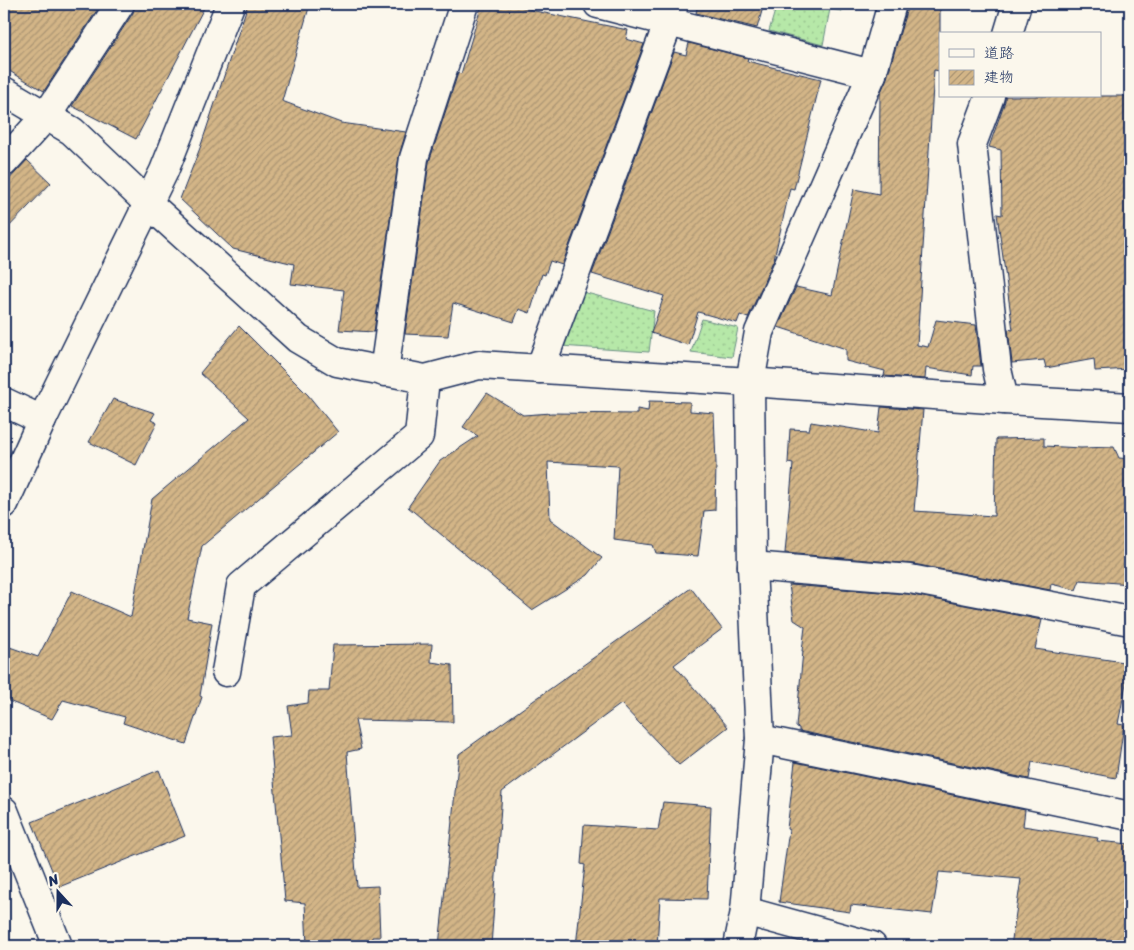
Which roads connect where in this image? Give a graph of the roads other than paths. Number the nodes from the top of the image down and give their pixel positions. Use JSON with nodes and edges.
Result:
{"nodes":[{"id":1,"x":120,"y":4,"type":"edge"},
{"id":2,"x":464,"y":4,"type":"edge"},
{"id":3,"x":598,"y":4,"type":"edge"},
{"id":4,"x":892,"y":4,"type":"edge"},
{"id":5,"x":1017,"y":4,"type":"edge"},
{"id":6,"x":230,"y":5,"type":"edge"},
{"id":7,"x":672,"y":13,"type":"edge"},
{"id":8,"x":1009,"y":32,"type":"edge"},
{"id":9,"x":872,"y":74,"type":"junction"},
{"id":10,"x":4,"y":91,"type":"edge"},
{"id":11,"x":989,"y":98,"type":"edge"},
{"id":12,"x":47,"y":115,"type":"junction"},
{"id":13,"x":4,"y":162,"type":"edge"},
{"id":14,"x":149,"y":204,"type":"junction"},
{"id":15,"x":540,"y":369,"type":"junction"},
{"id":16,"x":384,"y":372,"type":"junction"},
{"id":17,"x":425,"y":380,"type":"junction"},
{"id":18,"x":750,"y":382,"type":"junction"},
{"id":19,"x":1004,"y":400,"type":"junction"},
{"id":20,"x":4,"y":402,"type":"edge"},
{"id":21,"x":1130,"y":407,"type":"edge"},
{"id":22,"x":42,"y":420,"type":"junction"},
{"id":23,"x":4,"y":504,"type":"edge"},
{"id":24,"x":752,"y":566,"type":"junction"},
{"id":25,"x":1130,"y":621,"type":"edge"},
{"id":26,"x":226,"y":672,"type":"dead end"},
{"id":27,"x":760,"y":739,"type":"junction"},
{"id":28,"x":4,"y":810,"type":"edge"},
{"id":29,"x":1130,"y":816,"type":"edge"},
{"id":30,"x":745,"y":911,"type":"junction"},
{"id":31,"x":58,"y":946,"type":"edge"},
{"id":32,"x":738,"y":946,"type":"edge"},
{"id":33,"x":872,"y":946,"type":"edge"}],
"edges":[{"from":1,"to":12,"type":"street"},
{"from":2,"to":16,"type":"street"},
{"from":3,"to":7,"type":"street"},
{"from":4,"to":9,"type":"street"},
{"from":5,"to":8,"type":"street"},
{"from":6,"to":14,"type":"street"},
{"from":7,"to":9,"type":"street"},
{"from":7,"to":15,"type":"street"},
{"from":9,"to":18,"type":"street"},
{"from":10,"to":12,"type":"street"},
{"from":11,"to":19,"type":"street"},
{"from":12,"to":13,"type":"street"},
{"from":12,"to":14,"type":"street"},
{"from":14,"to":16,"type":"street"},
{"from":14,"to":22,"type":"street"},
{"from":15,"to":17,"type":"street"},
{"from":15,"to":18,"type":"street"},
{"from":16,"to":17,"type":"street"},
{"from":17,"to":26,"type":"street"},
{"from":18,"to":19,"type":"street"},
{"from":18,"to":24,"type":"street"},
{"from":19,"to":21,"type":"street"},
{"from":20,"to":22,"type":"street"},
{"from":22,"to":23,"type":"street"},
{"from":24,"to":25,"type":"street"},
{"from":24,"to":27,"type":"street"},
{"from":27,"to":29,"type":"street"},
{"from":27,"to":30,"type":"street"},
{"from":28,"to":31,"type":"street"},
{"from":30,"to":32,"type":"street"},
{"from":30,"to":33,"type":"street"}]}
